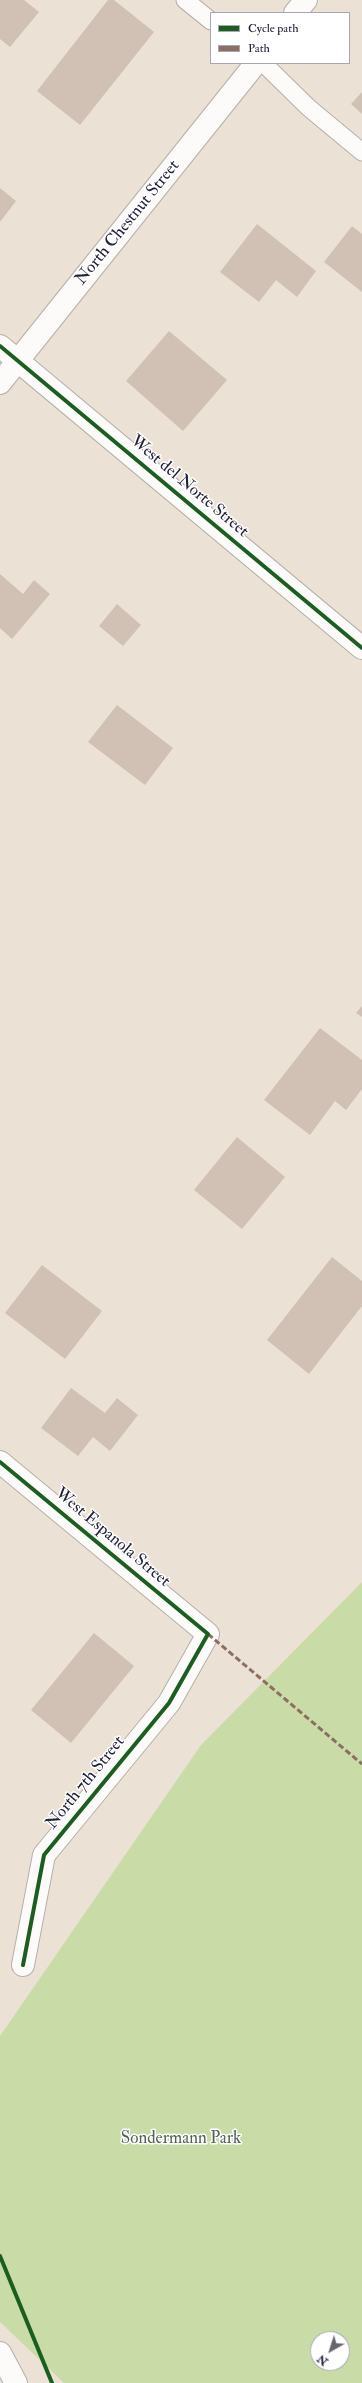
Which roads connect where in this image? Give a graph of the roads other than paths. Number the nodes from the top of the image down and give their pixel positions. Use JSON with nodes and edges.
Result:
{"nodes":[{"id":1,"x":185,"y":0,"type":"edge"},
{"id":2,"x":306,"y":0,"type":"edge"},
{"id":3,"x":296,"y":12,"type":"edge"},
{"id":4,"x":210,"y":20,"type":"edge"},
{"id":5,"x":255,"y":64,"type":"edge"},
{"id":6,"x":264,"y":64,"type":"edge"},
{"id":7,"x":362,"y":152,"type":"edge"},
{"id":8,"x":0,"y":346,"type":"edge"},
{"id":9,"x":18,"y":361,"type":"junction"},
{"id":10,"x":0,"y":383,"type":"edge"},
{"id":11,"x":362,"y":648,"type":"edge"},
{"id":12,"x":0,"y":1462,"type":"edge"},
{"id":13,"x":208,"y":1634,"type":"joint"},
{"id":14,"x":23,"y":1965,"type":"dead end"},
{"id":15,"x":0,"y":2353,"type":"edge"},
{"id":16,"x":16,"y":2383,"type":"edge"}],
"edges":[{"from":1,"to":4,"type":"lane"},
{"from":2,"to":3,"type":"street"},
{"from":5,"to":9,"type":"street","name":"North Chestnut Street"},
{"from":6,"to":7,"type":"lane"},
{"from":8,"to":9,"type":"street","name":"West del Norte Street"},
{"from":9,"to":10,"type":"street","name":"North Chestnut Street"},
{"from":9,"to":11,"type":"street","name":"West del Norte Street"},
{"from":12,"to":13,"type":"street","name":"West Espanola Street"},
{"from":13,"to":14,"type":"street","name":"North 7th Street"},
{"from":15,"to":16,"type":"street"}]}
